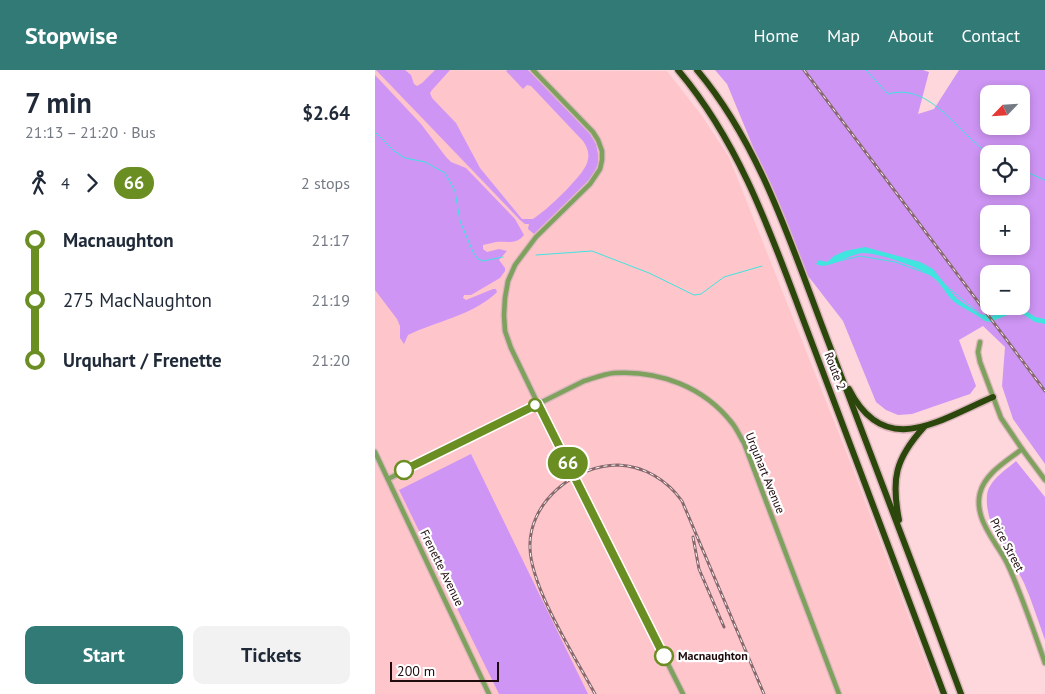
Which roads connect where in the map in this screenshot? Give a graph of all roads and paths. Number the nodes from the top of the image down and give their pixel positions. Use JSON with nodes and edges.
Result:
{"nodes":[{"id":1,"x":533,"y":70,"type":"edge"},
{"id":2,"x":678,"y":70,"type":"edge"},
{"id":3,"x":697,"y":70,"type":"edge"},
{"id":4,"x":980,"y":342,"type":"dead end"},
{"id":5,"x":833,"y":354,"type":"junction"},
{"id":6,"x":993,"y":397,"type":"junction"},
{"id":7,"x":538,"y":404,"type":"junction"},
{"id":8,"x":923,"y":427,"type":"junction"},
{"id":9,"x":1022,"y":449,"type":"junction"},
{"id":10,"x":375,"y":452,"type":"edge"},
{"id":11,"x":388,"y":479,"type":"junction"},
{"id":12,"x":1045,"y":480,"type":"edge"},
{"id":13,"x":910,"y":555,"type":"junction"},
{"id":14,"x":1045,"y":663,"type":"edge"},
{"id":15,"x":489,"y":694,"type":"edge"},
{"id":16,"x":683,"y":694,"type":"edge"},
{"id":17,"x":839,"y":694,"type":"edge"},
{"id":18,"x":945,"y":694,"type":"edge"},
{"id":19,"x":961,"y":694,"type":"edge"}],
"edges":[{"from":1,"to":7,"type":"street"},
{"from":2,"to":18,"type":"highway","name":"Route 2"},
{"from":3,"to":5,"type":"highway","name":"Route 2"},
{"from":4,"to":6,"type":"street"},
{"from":5,"to":8,"type":"highway"},
{"from":5,"to":13,"type":"highway","name":"Route 2"},
{"from":6,"to":8,"type":"highway"},
{"from":6,"to":9,"type":"street"},
{"from":7,"to":11,"type":"street","name":"Urquhart Avenue"},
{"from":7,"to":16,"type":"street"},
{"from":7,"to":17,"type":"street","name":"Urquhart Avenue"},
{"from":8,"to":13,"type":"highway"},
{"from":9,"to":12,"type":"street"},
{"from":9,"to":14,"type":"street","name":"Price Street"},
{"from":10,"to":11,"type":"street","name":"Frenette Avenue"},
{"from":11,"to":15,"type":"street","name":"Frenette Avenue"},
{"from":13,"to":19,"type":"highway","name":"Route 2"}]}
